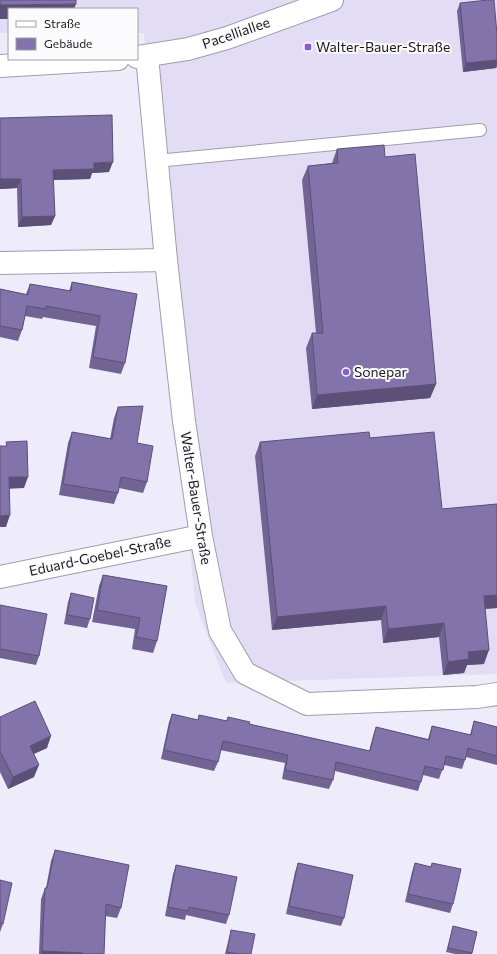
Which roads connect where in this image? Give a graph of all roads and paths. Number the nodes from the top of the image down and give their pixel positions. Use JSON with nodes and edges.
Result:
{"nodes":[{"id":1,"x":332,"y":0,"type":"edge"},
{"id":2,"x":142,"y":57,"type":"edge"},
{"id":3,"x":101,"y":60,"type":"edge"},
{"id":4,"x":0,"y":66,"type":"edge"},
{"id":5,"x":480,"y":130,"type":"dead end"},
{"id":6,"x":156,"y":161,"type":"junction"},
{"id":7,"x":166,"y":260,"type":"junction"},
{"id":8,"x":0,"y":263,"type":"edge"},
{"id":9,"x":201,"y":536,"type":"junction"},
{"id":10,"x":0,"y":577,"type":"edge"},
{"id":11,"x":497,"y":694,"type":"edge"}],
"edges":[{"from":1,"to":2,"type":"street","name":"Pacelliallee"},
{"from":2,"to":6,"type":"street","name":"Walter-Bauer-Straße"},
{"from":3,"to":4,"type":"street"},
{"from":5,"to":6,"type":"lane"},
{"from":6,"to":7,"type":"street","name":"Walter-Bauer-Straße"},
{"from":7,"to":8,"type":"street"},
{"from":7,"to":9,"type":"street","name":"Walter-Bauer-Straße"},
{"from":9,"to":10,"type":"street","name":"Eduard-Goebel-Straße"},
{"from":9,"to":11,"type":"street","name":"Walter-Bauer-Straße"}]}
